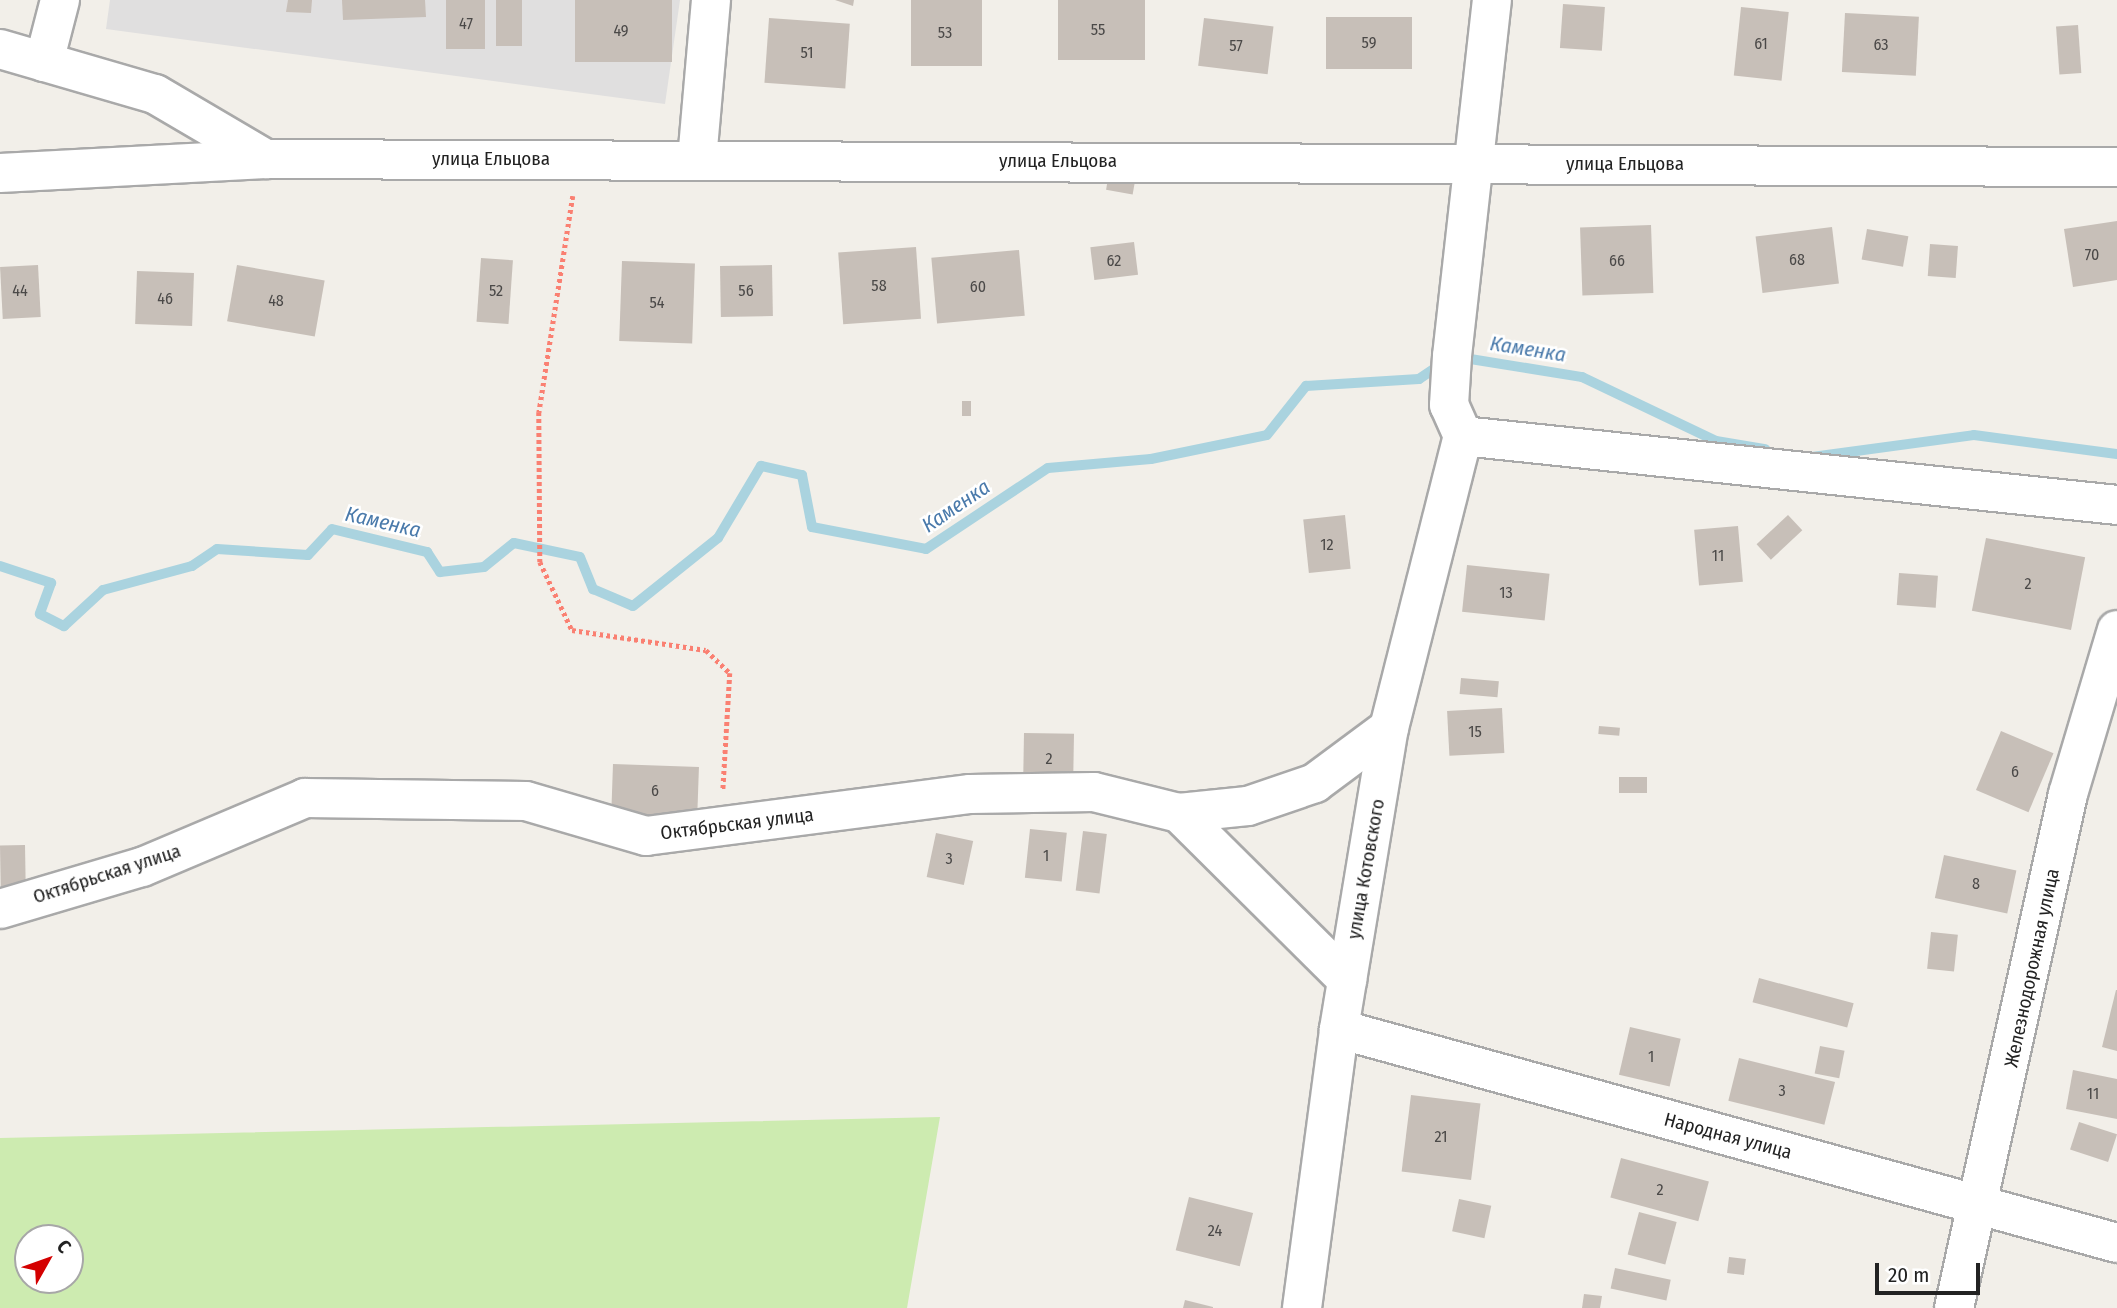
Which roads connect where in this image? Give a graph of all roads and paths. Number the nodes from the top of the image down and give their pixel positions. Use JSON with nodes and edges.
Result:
{"nodes":[{"id":1,"x":60,"y":0,"type":"edge"},
{"id":2,"x":711,"y":0,"type":"edge"},
{"id":3,"x":1492,"y":0,"type":"edge"},
{"id":4,"x":0,"y":49,"type":"edge"},
{"id":5,"x":44,"y":62,"type":"junction"},
{"id":6,"x":266,"y":159,"type":"junction"},
{"id":7,"x":578,"y":159,"type":"junction"},
{"id":8,"x":697,"y":160,"type":"junction"},
{"id":9,"x":1474,"y":163,"type":"junction"},
{"id":10,"x":2117,"y":167,"type":"edge"},
{"id":11,"x":0,"y":173,"type":"edge"},
{"id":12,"x":1463,"y":436,"type":"junction"},
{"id":13,"x":2117,"y":505,"type":"edge"},
{"id":14,"x":2117,"y":630,"type":"edge"},
{"id":15,"x":1390,"y":727,"type":"junction"},
{"id":16,"x":1179,"y":813,"type":"junction"},
{"id":17,"x":721,"y":827,"type":"junction"},
{"id":18,"x":0,"y":909,"type":"edge"},
{"id":19,"x":1347,"y":980,"type":"junction"},
{"id":20,"x":1339,"y":1029,"type":"junction"},
{"id":21,"x":1982,"y":1205,"type":"junction"},
{"id":22,"x":2117,"y":1243,"type":"edge"},
{"id":23,"x":1302,"y":1308,"type":"edge"},
{"id":24,"x":1954,"y":1308,"type":"edge"}],
"edges":[{"from":1,"to":5,"type":"street"},
{"from":2,"to":8,"type":"street"},
{"from":3,"to":9,"type":"street"},
{"from":4,"to":5,"type":"street"},
{"from":5,"to":6,"type":"street"},
{"from":6,"to":7,"type":"street","name":"улица Ельцова"},
{"from":6,"to":11,"type":"street","name":"улица Ельцова"},
{"from":7,"to":8,"type":"street","name":"улица Ельцова"},
{"from":7,"to":17,"type":"path"},
{"from":8,"to":9,"type":"street","name":"улица Ельцова"},
{"from":9,"to":10,"type":"street","name":"улица Ельцова"},
{"from":9,"to":12,"type":"street"},
{"from":12,"to":13,"type":"street"},
{"from":12,"to":15,"type":"street","name":"улица Котовского"},
{"from":14,"to":21,"type":"street","name":"Железнодорожная улица"},
{"from":15,"to":16,"type":"street","name":"Октябрьская улица"},
{"from":15,"to":19,"type":"street","name":"улица Котовского"},
{"from":16,"to":17,"type":"street","name":"Октябрьская улица"},
{"from":16,"to":19,"type":"street"},
{"from":17,"to":18,"type":"street","name":"Октябрьская улица"},
{"from":19,"to":20,"type":"street","name":"улица Котовского"},
{"from":20,"to":21,"type":"street","name":"Народная улица"},
{"from":20,"to":23,"type":"street","name":"улица Котовского"},
{"from":21,"to":22,"type":"street","name":"Народная улица"},
{"from":21,"to":24,"type":"street","name":"Железнодорожная улица"}]}
